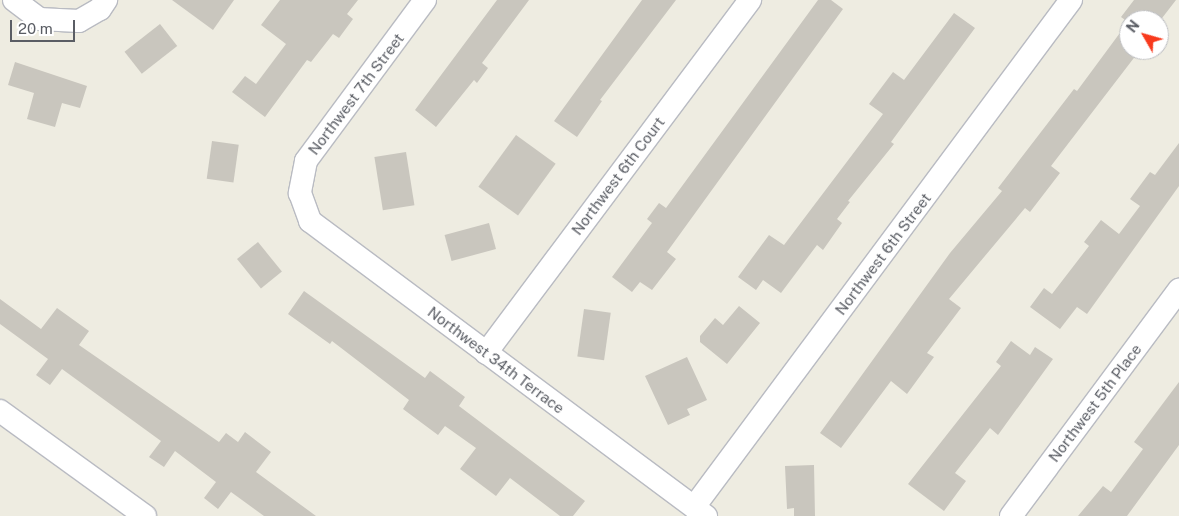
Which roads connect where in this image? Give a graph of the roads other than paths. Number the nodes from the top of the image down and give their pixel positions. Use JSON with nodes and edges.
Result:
{"nodes":[{"id":1,"x":14,"y":0,"type":"edge"},
{"id":2,"x":106,"y":0,"type":"edge"},
{"id":3,"x":425,"y":0,"type":"edge"},
{"id":4,"x":750,"y":0,"type":"edge"},
{"id":5,"x":1071,"y":0,"type":"edge"},
{"id":6,"x":300,"y":193,"type":"joint"},
{"id":7,"x":1179,"y":290,"type":"edge"},
{"id":8,"x":486,"y":353,"type":"junction"},
{"id":9,"x":0,"y":411,"type":"edge"},
{"id":10,"x":700,"y":512,"type":"edge"},
{"id":11,"x":144,"y":516,"type":"edge"},
{"id":12,"x":1011,"y":516,"type":"edge"}],
"edges":[{"from":1,"to":2,"type":"street"},
{"from":3,"to":6,"type":"street","name":"Northwest 7th Street"},
{"from":4,"to":8,"type":"street","name":"Northwest 6th Court"},
{"from":5,"to":10,"type":"street","name":"Northwest 6th Street"},
{"from":6,"to":8,"type":"street","name":"Northwest 34th Terrace"},
{"from":7,"to":12,"type":"street","name":"Northwest 5th Place"},
{"from":8,"to":10,"type":"street","name":"Northwest 34th Terrace"},
{"from":9,"to":11,"type":"street"}]}
